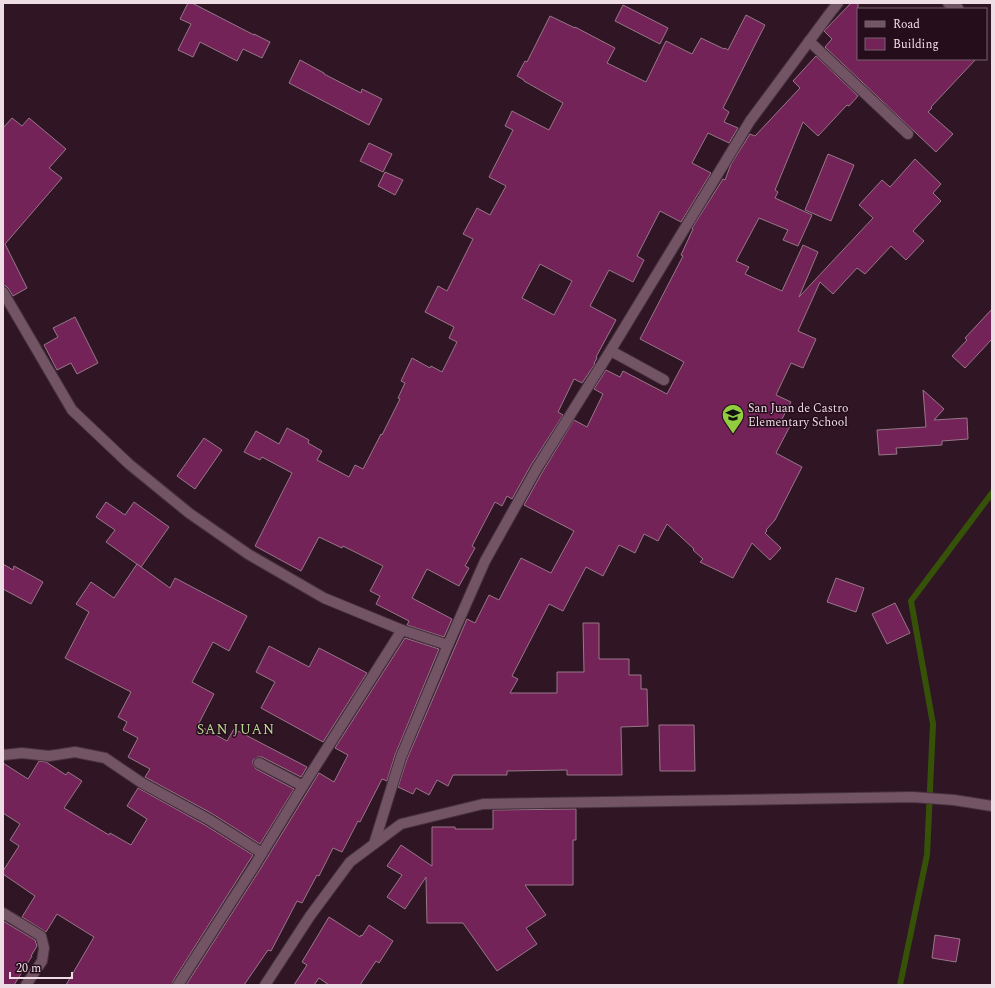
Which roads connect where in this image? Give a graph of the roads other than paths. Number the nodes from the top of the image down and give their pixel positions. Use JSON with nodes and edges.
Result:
{"nodes":[{"id":1,"x":838,"y":3,"type":"edge"},
{"id":2,"x":948,"y":3,"type":"edge"},
{"id":3,"x":958,"y":8,"type":"edge"},
{"id":4,"x":809,"y":41,"type":"junction"},
{"id":5,"x":908,"y":134,"type":"dead end"},
{"id":6,"x":3,"y":292,"type":"edge"},
{"id":7,"x":611,"y":351,"type":"junction"},
{"id":8,"x":664,"y":380,"type":"dead end"},
{"id":9,"x":402,"y":630,"type":"junction"},
{"id":10,"x":448,"y":645,"type":"junction"},
{"id":11,"x":3,"y":756,"type":"edge"},
{"id":12,"x":260,"y":763,"type":"dead end"},
{"id":13,"x":303,"y":786,"type":"junction"},
{"id":14,"x":992,"y":806,"type":"edge"},
{"id":15,"x":374,"y":844,"type":"junction"},
{"id":16,"x":262,"y":853,"type":"junction"},
{"id":17,"x":3,"y":913,"type":"edge"},
{"id":18,"x":26,"y":985,"type":"edge"},
{"id":19,"x":178,"y":985,"type":"edge"},
{"id":20,"x":265,"y":985,"type":"edge"}],
"edges":[{"from":1,"to":4,"type":"street"},
{"from":2,"to":3,"type":"street"},
{"from":4,"to":5,"type":"street"},
{"from":4,"to":7,"type":"street"},
{"from":6,"to":9,"type":"street"},
{"from":7,"to":8,"type":"street"},
{"from":7,"to":10,"type":"street"},
{"from":9,"to":10,"type":"street"},
{"from":9,"to":13,"type":"street"},
{"from":10,"to":15,"type":"street"},
{"from":11,"to":16,"type":"street"},
{"from":12,"to":13,"type":"street"},
{"from":13,"to":16,"type":"street"},
{"from":14,"to":15,"type":"street"},
{"from":15,"to":20,"type":"street"},
{"from":16,"to":19,"type":"street"},
{"from":17,"to":18,"type":"street"}]}
